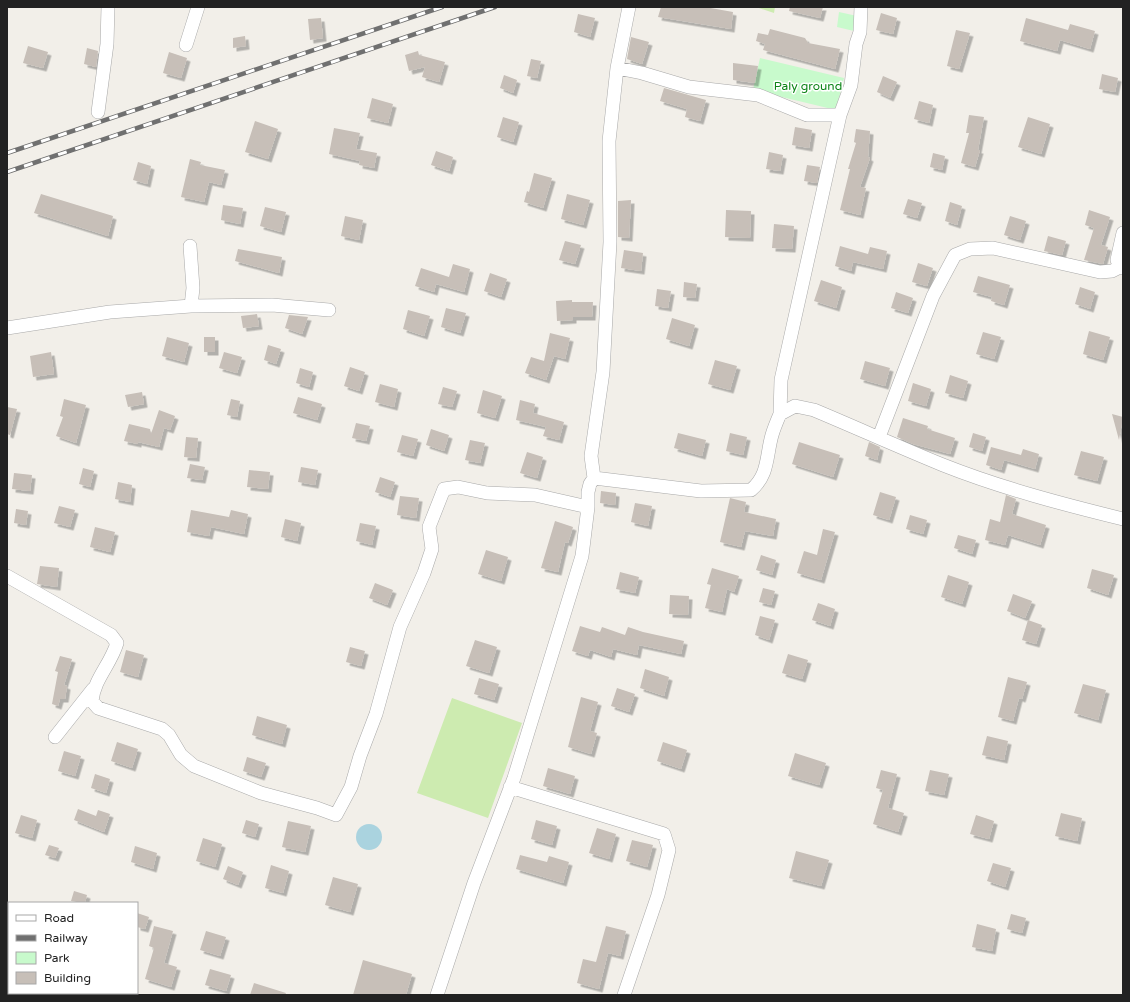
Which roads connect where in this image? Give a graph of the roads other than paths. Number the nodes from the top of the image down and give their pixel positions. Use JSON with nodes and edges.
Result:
{"nodes":[{"id":1,"x":108,"y":7,"type":"edge"},
{"id":2,"x":198,"y":7,"type":"edge"},
{"id":3,"x":629,"y":7,"type":"edge"},
{"id":4,"x":861,"y":7,"type":"edge"},
{"id":5,"x":186,"y":44,"type":"dead end"},
{"id":6,"x":617,"y":68,"type":"junction"},
{"id":7,"x":98,"y":112,"type":"dead end"},
{"id":8,"x":840,"y":116,"type":"junction"},
{"id":9,"x":1123,"y":233,"type":"edge"},
{"id":10,"x":190,"y":246,"type":"dead end"},
{"id":11,"x":1121,"y":267,"type":"edge"},
{"id":12,"x":191,"y":306,"type":"junction"},
{"id":13,"x":329,"y":310,"type":"dead end"},
{"id":14,"x":7,"y":328,"type":"edge"},
{"id":15,"x":780,"y":414,"type":"junction"},
{"id":16,"x":879,"y":437,"type":"junction"},
{"id":17,"x":594,"y":478,"type":"junction"},
{"id":18,"x":588,"y":507,"type":"junction"},
{"id":19,"x":1123,"y":519,"type":"edge"},
{"id":20,"x":7,"y":576,"type":"edge"},
{"id":21,"x":93,"y":689,"type":"junction"},
{"id":22,"x":55,"y":737,"type":"dead end"},
{"id":23,"x":510,"y":787,"type":"junction"},
{"id":24,"x":436,"y":995,"type":"edge"},
{"id":25,"x":624,"y":995,"type":"edge"}],
"edges":[{"from":1,"to":7,"type":"street"},
{"from":2,"to":5,"type":"street"},
{"from":3,"to":6,"type":"street"},
{"from":4,"to":8,"type":"street"},
{"from":6,"to":8,"type":"street"},
{"from":6,"to":17,"type":"street"},
{"from":8,"to":15,"type":"street"},
{"from":9,"to":11,"type":"street"},
{"from":10,"to":12,"type":"street"},
{"from":11,"to":16,"type":"street"},
{"from":12,"to":13,"type":"street"},
{"from":12,"to":14,"type":"street"},
{"from":15,"to":16,"type":"street"},
{"from":15,"to":17,"type":"street"},
{"from":16,"to":19,"type":"street"},
{"from":17,"to":18,"type":"street"},
{"from":18,"to":21,"type":"street"},
{"from":18,"to":23,"type":"street"},
{"from":20,"to":21,"type":"street"},
{"from":21,"to":22,"type":"street"},
{"from":23,"to":24,"type":"street"},
{"from":23,"to":25,"type":"street"}]}
